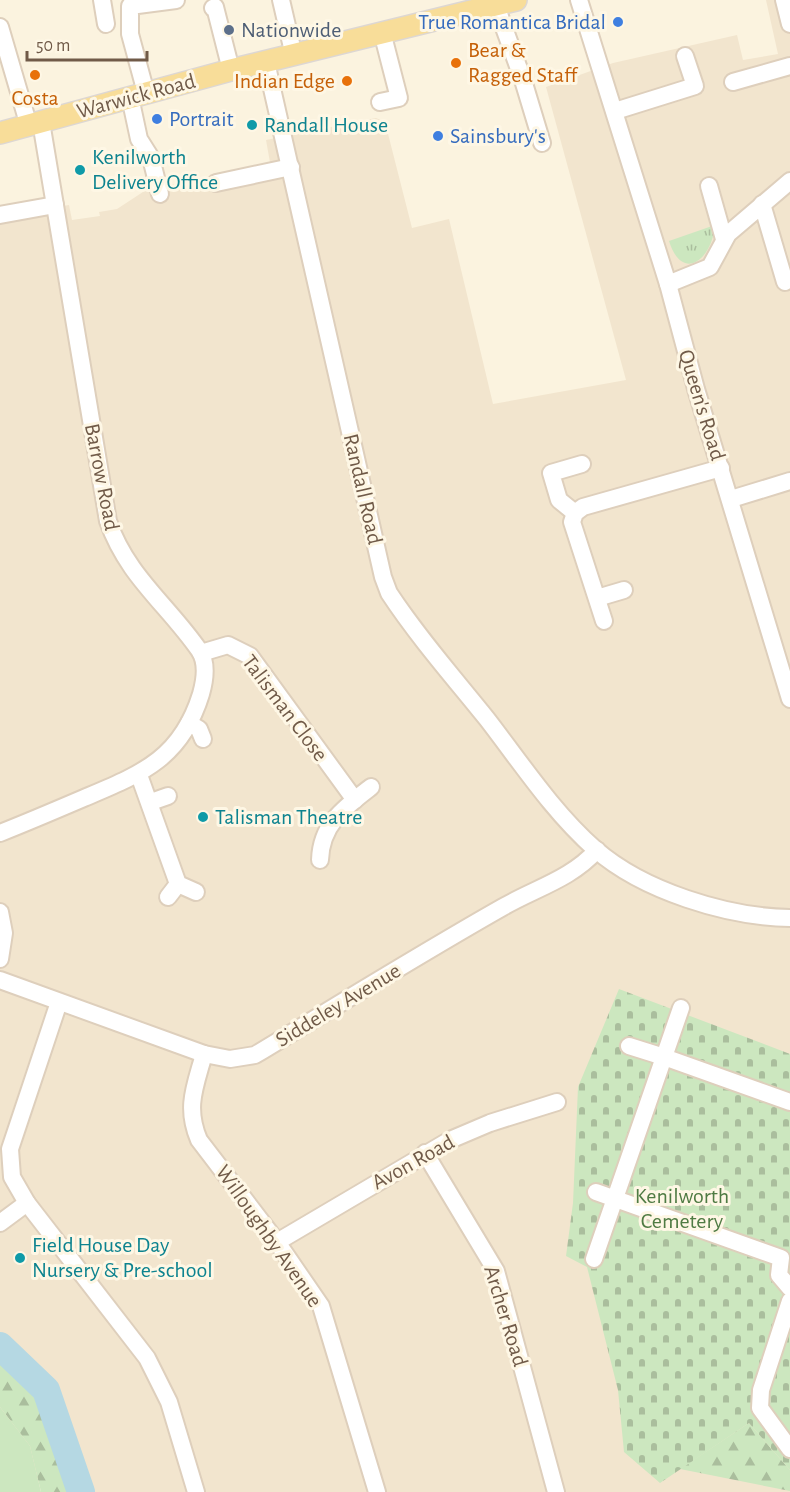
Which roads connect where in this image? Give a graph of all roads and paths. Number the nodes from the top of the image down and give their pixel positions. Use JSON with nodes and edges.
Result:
{"nodes":[{"id":1,"x":102,"y":0,"type":"edge"},
{"id":2,"x":176,"y":0,"type":"edge"},
{"id":3,"x":281,"y":0,"type":"edge"},
{"id":4,"x":516,"y":0,"type":"edge"},
{"id":5,"x":579,"y":0,"type":"edge"},
{"id":6,"x":784,"y":0,"type":"edge"},
{"id":7,"x":495,"y":2,"type":"edge"},
{"id":8,"x":213,"y":8,"type":"dead end"},
{"id":9,"x":106,"y":24,"type":"dead end"},
{"id":10,"x":790,"y":24,"type":"edge"},
{"id":11,"x":0,"y":27,"type":"edge"},
{"id":12,"x":382,"y":32,"type":"junction"},
{"id":13,"x":294,"y":56,"type":"junction"},
{"id":14,"x":685,"y":56,"type":"dead end"},
{"id":15,"x":266,"y":62,"type":"junction"},
{"id":16,"x":790,"y":66,"type":"edge"},
{"id":17,"x":231,"y":70,"type":"junction"},
{"id":18,"x":733,"y":82,"type":"dead end"},
{"id":19,"x":138,"y":95,"type":"junction"},
{"id":20,"x":380,"y":102,"type":"dead end"},
{"id":21,"x":615,"y":111,"type":"junction"},
{"id":22,"x":33,"y":119,"type":"junction"},
{"id":23,"x":0,"y":133,"type":"edge"},
{"id":24,"x":542,"y":143,"type":"dead end"},
{"id":25,"x":291,"y":167,"type":"junction"},
{"id":26,"x":790,"y":181,"type":"edge"},
{"id":27,"x":216,"y":183,"type":"dead end"},
{"id":28,"x":709,"y":186,"type":"dead end"},
{"id":29,"x":160,"y":194,"type":"dead end"},
{"id":30,"x":762,"y":204,"type":"junction"},
{"id":31,"x":55,"y":205,"type":"junction"},
{"id":32,"x":0,"y":214,"type":"edge"},
{"id":33,"x":724,"y":239,"type":"junction"},
{"id":34,"x":785,"y":282,"type":"dead end"},
{"id":35,"x":668,"y":284,"type":"junction"},
{"id":36,"x":582,"y":464,"type":"dead end"},
{"id":37,"x":721,"y":468,"type":"junction"},
{"id":38,"x":790,"y":482,"type":"edge"},
{"id":39,"x":731,"y":499,"type":"junction"},
{"id":40,"x":575,"y":513,"type":"junction"},
{"id":41,"x":624,"y":590,"type":"dead end"},
{"id":42,"x":597,"y":598,"type":"junction"},
{"id":43,"x":604,"y":621,"type":"dead end"},
{"id":44,"x":201,"y":653,"type":"junction"},
{"id":45,"x":789,"y":690,"type":"edge"},
{"id":46,"x":189,"y":723,"type":"junction"},
{"id":47,"x":203,"y":739,"type":"dead end"},
{"id":48,"x":140,"y":775,"type":"junction"},
{"id":49,"x":371,"y":787,"type":"dead end"},
{"id":50,"x":168,"y":796,"type":"dead end"},
{"id":51,"x":355,"y":800,"type":"junction"},
{"id":52,"x":151,"y":802,"type":"junction"},
{"id":53,"x":0,"y":833,"type":"edge"},
{"id":54,"x":597,"y":850,"type":"junction"},
{"id":55,"x":320,"y":860,"type":"dead end"},
{"id":56,"x":196,"y":892,"type":"dead end"},
{"id":57,"x":0,"y":912,"type":"edge"},
{"id":58,"x":790,"y":918,"type":"edge"},
{"id":59,"x":0,"y":959,"type":"edge"},
{"id":60,"x":0,"y":980,"type":"edge"},
{"id":61,"x":59,"y":1002,"type":"junction"},
{"id":62,"x":681,"y":1008,"type":"dead end"},
{"id":63,"x":629,"y":1046,"type":"dead end"},
{"id":64,"x":204,"y":1054,"type":"junction"},
{"id":65,"x":664,"y":1058,"type":"junction"},
{"id":66,"x":557,"y":1101,"type":"dead end"},
{"id":67,"x":790,"y":1102,"type":"edge"},
{"id":68,"x":425,"y":1153,"type":"junction"},
{"id":69,"x":596,"y":1192,"type":"dead end"},
{"id":70,"x":615,"y":1200,"type":"junction"},
{"id":71,"x":27,"y":1203,"type":"junction"},
{"id":72,"x":0,"y":1223,"type":"edge"},
{"id":73,"x":277,"y":1242,"type":"junction"},
{"id":74,"x":786,"y":1251,"type":"edge"},
{"id":75,"x":594,"y":1259,"type":"dead end"},
{"id":76,"x":790,"y":1288,"type":"edge"},
{"id":77,"x":790,"y":1301,"type":"edge"},
{"id":78,"x":790,"y":1449,"type":"edge"},
{"id":79,"x":196,"y":1492,"type":"edge"},
{"id":80,"x":377,"y":1492,"type":"edge"},
{"id":81,"x":556,"y":1492,"type":"edge"}],
"edges":[{"from":1,"to":9,"type":"street"},
{"from":2,"to":19,"type":"street"},
{"from":3,"to":13,"type":"street"},
{"from":4,"to":7,"type":"main road","name":"Warwick Road"},
{"from":5,"to":21,"type":"street","name":"Queen's Road"},
{"from":6,"to":10,"type":"street"},
{"from":7,"to":12,"type":"main road","name":"Warwick Road"},
{"from":7,"to":24,"type":"street"},
{"from":8,"to":17,"type":"street"},
{"from":11,"to":22,"type":"street","name":"Barrow Road"},
{"from":12,"to":13,"type":"main road","name":"Warwick Road"},
{"from":12,"to":20,"type":"street"},
{"from":13,"to":15,"type":"main road","name":"Warwick Road"},
{"from":14,"to":21,"type":"street"},
{"from":15,"to":17,"type":"main road","name":"Warwick Road"},
{"from":15,"to":25,"type":"street","name":"Randall Road"},
{"from":16,"to":18,"type":"street"},
{"from":17,"to":19,"type":"main road","name":"Warwick Road"},
{"from":19,"to":22,"type":"main road","name":"Warwick Road"},
{"from":19,"to":29,"type":"street"},
{"from":21,"to":35,"type":"street","name":"Queen's Road"},
{"from":22,"to":23,"type":"main road","name":"Warwick Road"},
{"from":22,"to":31,"type":"street","name":"Barrow Road"},
{"from":25,"to":27,"type":"street"},
{"from":25,"to":54,"type":"street","name":"Randall Road"},
{"from":26,"to":30,"type":"street"},
{"from":28,"to":33,"type":"street"},
{"from":30,"to":33,"type":"street"},
{"from":30,"to":34,"type":"street"},
{"from":31,"to":32,"type":"street"},
{"from":31,"to":44,"type":"street","name":"Barrow Road"},
{"from":33,"to":35,"type":"street"},
{"from":35,"to":37,"type":"street","name":"Queen's Road"},
{"from":36,"to":40,"type":"street"},
{"from":37,"to":39,"type":"street","name":"Queen's Road"},
{"from":37,"to":40,"type":"street"},
{"from":38,"to":39,"type":"street"},
{"from":39,"to":45,"type":"street","name":"Queen's Road"},
{"from":40,"to":42,"type":"street"},
{"from":41,"to":42,"type":"street"},
{"from":42,"to":43,"type":"street"},
{"from":44,"to":46,"type":"street"},
{"from":44,"to":51,"type":"street","name":"Talisman Close"},
{"from":46,"to":47,"type":"street"},
{"from":46,"to":48,"type":"street"},
{"from":48,"to":52,"type":"street"},
{"from":48,"to":53,"type":"street"},
{"from":49,"to":51,"type":"street"},
{"from":50,"to":52,"type":"street"},
{"from":51,"to":55,"type":"street"},
{"from":52,"to":56,"type":"street"},
{"from":54,"to":58,"type":"street","name":"Randall Road"},
{"from":54,"to":64,"type":"street","name":"Siddeley Avenue"},
{"from":57,"to":59,"type":"street"},
{"from":60,"to":61,"type":"street","name":"Siddeley Avenue"},
{"from":61,"to":64,"type":"street","name":"Siddeley Avenue"},
{"from":61,"to":71,"type":"street"},
{"from":62,"to":65,"type":"street"},
{"from":63,"to":65,"type":"street"},
{"from":64,"to":73,"type":"street","name":"Willoughby Avenue"},
{"from":65,"to":67,"type":"street"},
{"from":65,"to":70,"type":"street"},
{"from":66,"to":68,"type":"street","name":"Avon Road"},
{"from":68,"to":73,"type":"street","name":"Avon Road"},
{"from":68,"to":81,"type":"street","name":"Archer Road"},
{"from":69,"to":70,"type":"street"},
{"from":70,"to":74,"type":"street"},
{"from":70,"to":75,"type":"street"},
{"from":71,"to":72,"type":"street"},
{"from":71,"to":79,"type":"street"},
{"from":73,"to":80,"type":"street","name":"Willoughby Avenue"},
{"from":74,"to":76,"type":"street"},
{"from":77,"to":78,"type":"street"}]}
